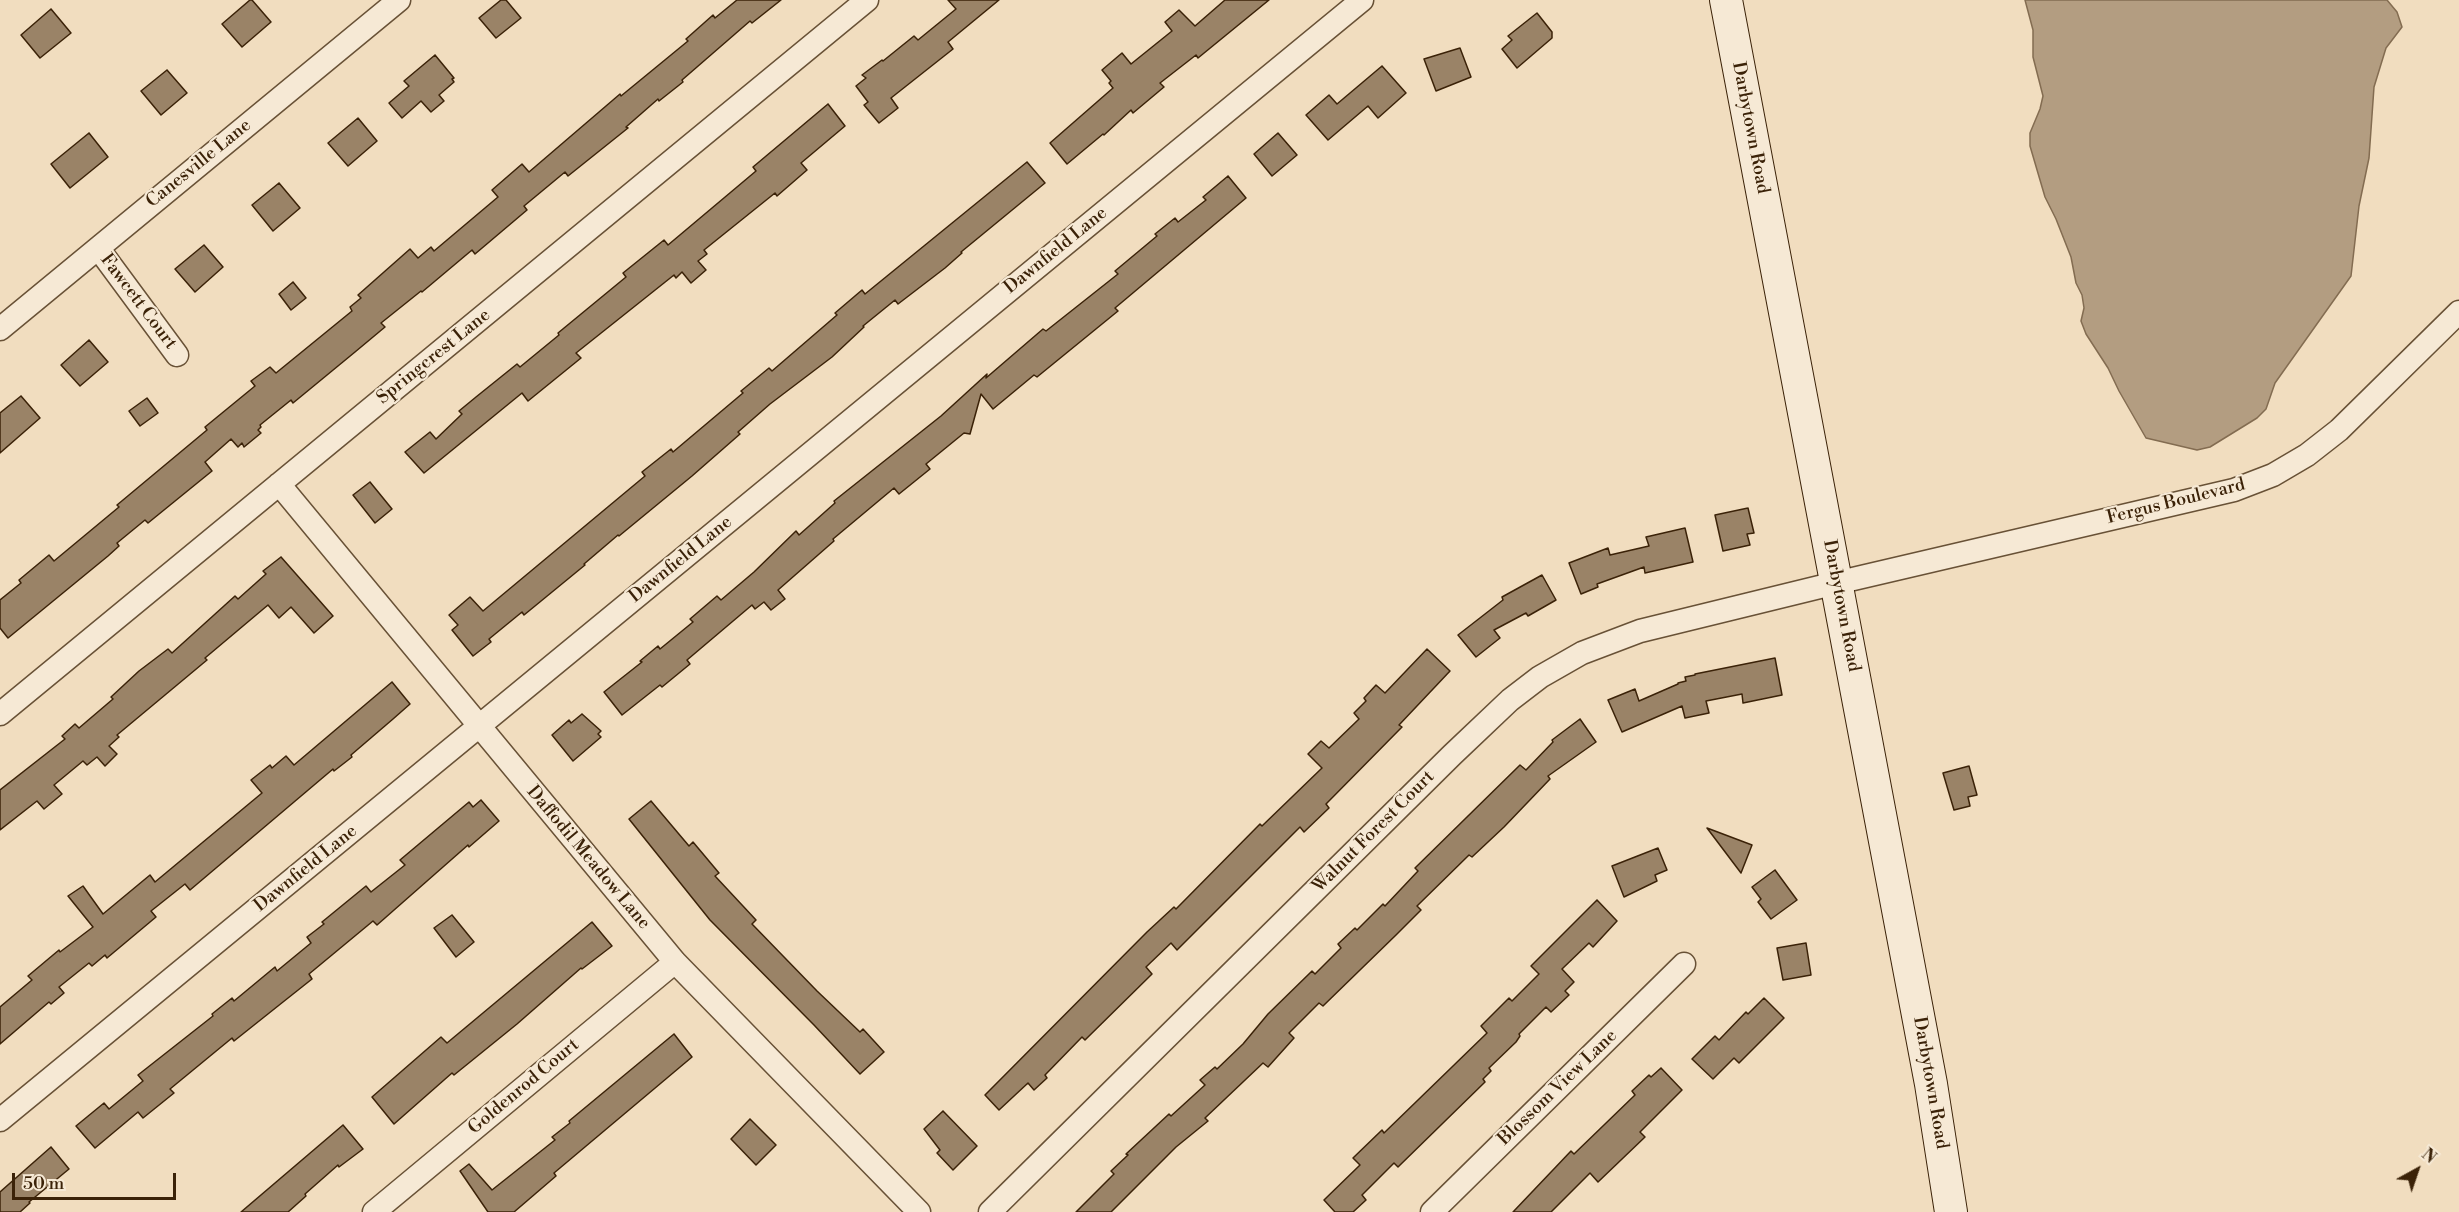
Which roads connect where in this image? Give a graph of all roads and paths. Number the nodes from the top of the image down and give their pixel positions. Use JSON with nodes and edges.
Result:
{"nodes":[{"id":1,"x":399,"y":0,"type":"edge"},
{"id":2,"x":867,"y":0,"type":"edge"},
{"id":3,"x":1362,"y":0,"type":"edge"},
{"id":4,"x":1726,"y":0,"type":"edge"},
{"id":5,"x":98,"y":248,"type":"junction"},
{"id":6,"x":2459,"y":312,"type":"edge"},
{"id":7,"x":0,"y":329,"type":"edge"},
{"id":8,"x":177,"y":355,"type":"dead end"},
{"id":9,"x":279,"y":484,"type":"junction"},
{"id":10,"x":1836,"y":583,"type":"junction"},
{"id":11,"x":0,"y":714,"type":"edge"},
{"id":12,"x":479,"y":726,"type":"junction"},
{"id":13,"x":675,"y":962,"type":"junction"},
{"id":14,"x":1684,"y":964,"type":"dead end"},
{"id":15,"x":0,"y":1120,"type":"edge"},
{"id":16,"x":374,"y":1212,"type":"edge"},
{"id":17,"x":918,"y":1212,"type":"edge"},
{"id":18,"x":990,"y":1212,"type":"edge"},
{"id":19,"x":1432,"y":1212,"type":"edge"},
{"id":20,"x":1951,"y":1212,"type":"edge"}],
"edges":[{"from":1,"to":5,"type":"street","name":"Canesville Lane"},
{"from":2,"to":9,"type":"street","name":"Springcrest Lane"},
{"from":3,"to":12,"type":"street","name":"Dawnfield Lane"},
{"from":4,"to":10,"type":"main road","name":"Darbytown Road"},
{"from":5,"to":7,"type":"street","name":"Canesville Lane"},
{"from":5,"to":8,"type":"street","name":"Fawcett Court"},
{"from":6,"to":10,"type":"street","name":"Fergus Boulevard"},
{"from":9,"to":11,"type":"street","name":"Springcrest Lane"},
{"from":9,"to":12,"type":"street","name":"Daffodil Meadow Lane"},
{"from":10,"to":18,"type":"street","name":"Walnut Forest Court"},
{"from":10,"to":20,"type":"main road","name":"Darbytown Road"},
{"from":12,"to":13,"type":"street","name":"Daffodil Meadow Lane"},
{"from":12,"to":15,"type":"street","name":"Dawnfield Lane"},
{"from":13,"to":16,"type":"street","name":"Goldenrod Court"},
{"from":13,"to":17,"type":"street","name":"Daffodil Meadow Lane"},
{"from":14,"to":19,"type":"street","name":"Blossom View Lane"}]}
